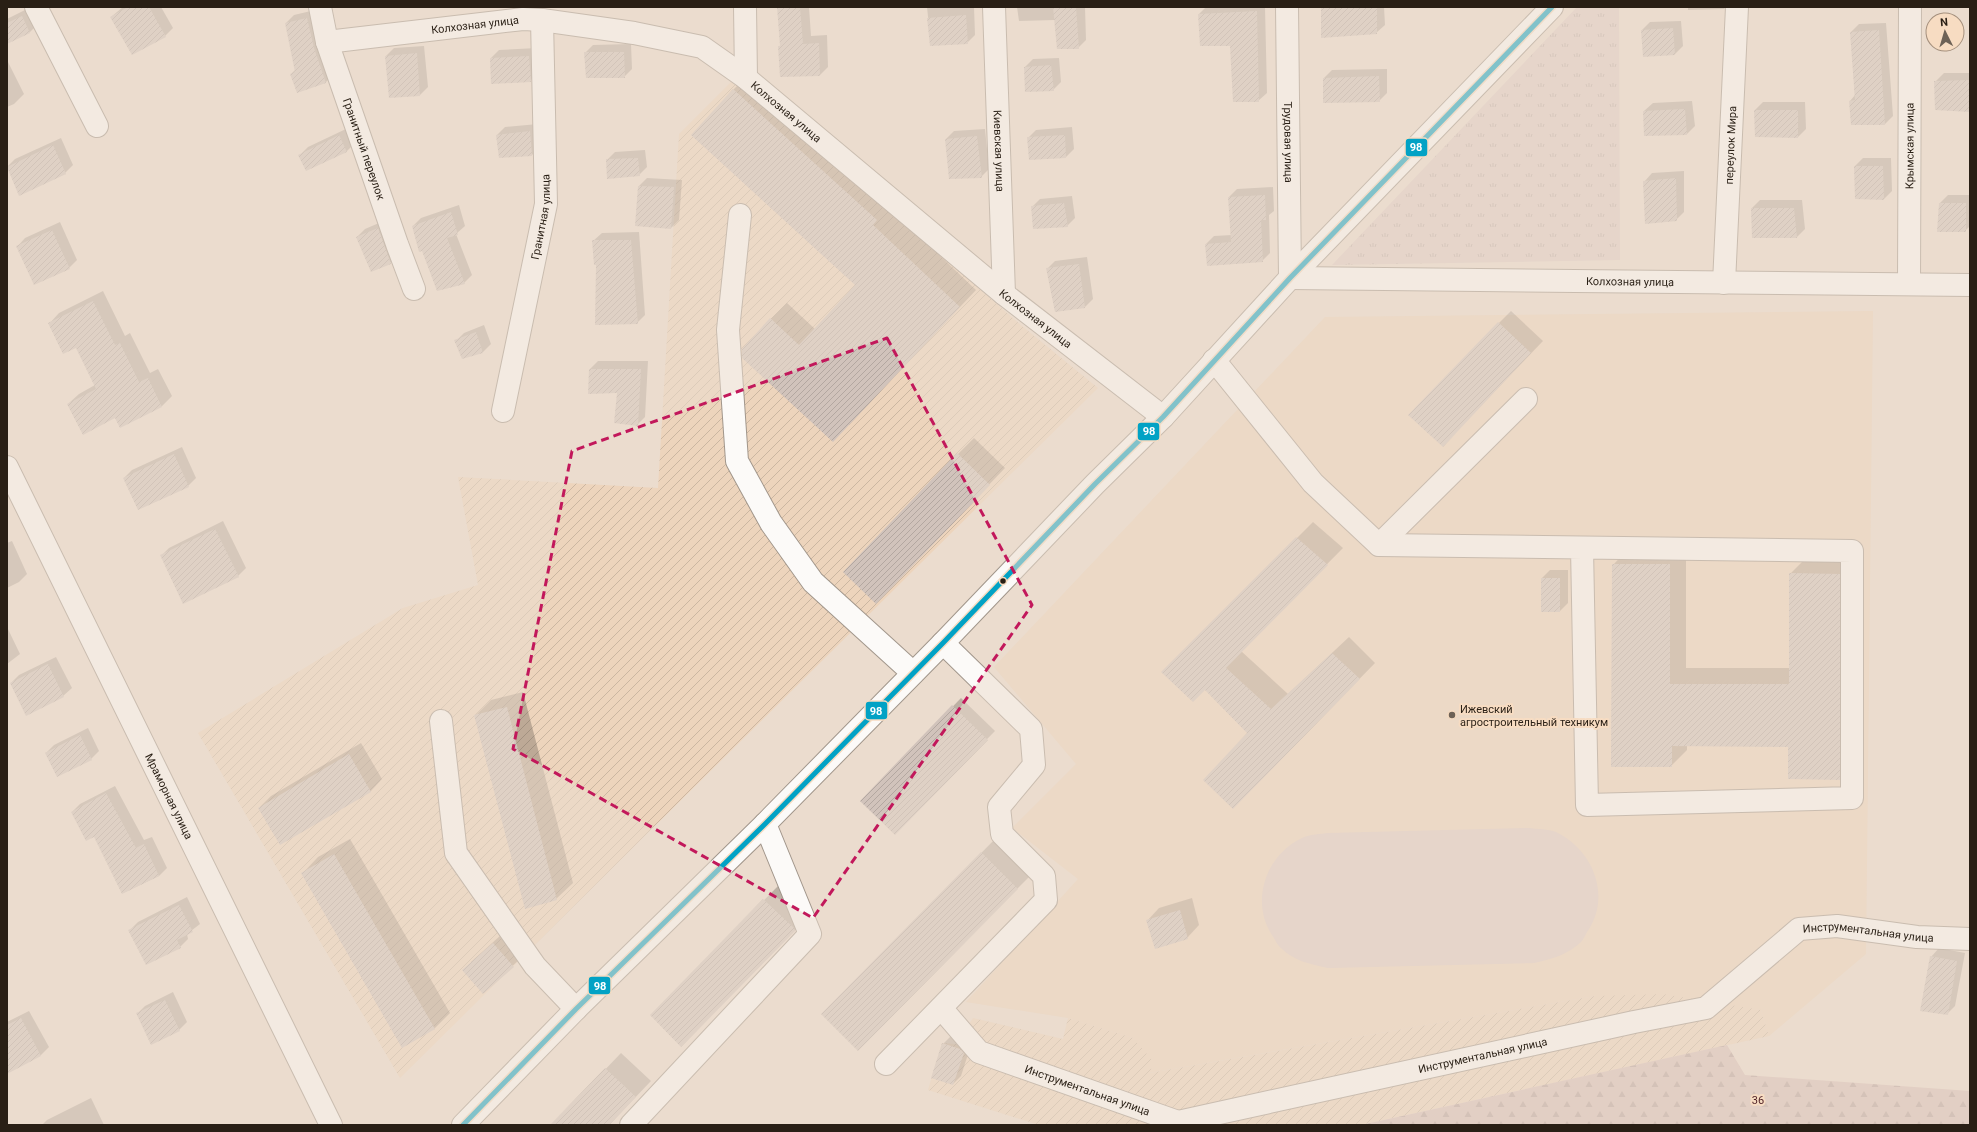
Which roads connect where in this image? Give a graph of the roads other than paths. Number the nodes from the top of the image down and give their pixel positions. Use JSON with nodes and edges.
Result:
{"nodes":[{"id":1,"x":36,"y":7,"type":"edge"},
{"id":2,"x":320,"y":7,"type":"edge"},
{"id":3,"x":745,"y":7,"type":"edge"},
{"id":4,"x":994,"y":7,"type":"edge"},
{"id":5,"x":1287,"y":7,"type":"edge"},
{"id":6,"x":1552,"y":7,"type":"edge"},
{"id":7,"x":1737,"y":7,"type":"edge"},
{"id":8,"x":1910,"y":7,"type":"edge"},
{"id":9,"x":529,"y":15,"type":"edge"},
{"id":10,"x":327,"y":42,"type":"junction"},
{"id":11,"x":746,"y":78,"type":"junction"},
{"id":12,"x":97,"y":126,"type":"dead end"},
{"id":13,"x":740,"y":215,"type":"dead end"},
{"id":14,"x":1290,"y":278,"type":"junction"},
{"id":15,"x":1724,"y":283,"type":"junction"},
{"id":16,"x":1909,"y":284,"type":"junction"},
{"id":17,"x":1970,"y":285,"type":"edge"},
{"id":18,"x":414,"y":289,"type":"dead end"},
{"id":19,"x":1004,"y":294,"type":"junction"},
{"id":20,"x":1214,"y":360,"type":"junction"},
{"id":21,"x":1526,"y":399,"type":"dead end"},
{"id":22,"x":503,"y":411,"type":"dead end"},
{"id":23,"x":1163,"y":417,"type":"junction"},
{"id":24,"x":7,"y":467,"type":"edge"},
{"id":25,"x":1379,"y":545,"type":"junction"},
{"id":26,"x":1582,"y":548,"type":"junction"},
{"id":27,"x":943,"y":643,"type":"junction"},
{"id":28,"x":913,"y":673,"type":"junction"},
{"id":29,"x":441,"y":721,"type":"dead end"},
{"id":30,"x":765,"y":824,"type":"junction"},
{"id":31,"x":1970,"y":939,"type":"edge"},
{"id":32,"x":941,"y":1008,"type":"junction"},
{"id":33,"x":576,"y":1009,"type":"junction"},
{"id":34,"x":886,"y":1064,"type":"dead end"},
{"id":35,"x":331,"y":1125,"type":"edge"},
{"id":36,"x":462,"y":1125,"type":"edge"},
{"id":37,"x":631,"y":1125,"type":"edge"}],
"edges":[{"from":1,"to":12,"type":"street"},
{"from":2,"to":10,"type":"street","name":"Гранитный переулок"},
{"from":3,"to":11,"type":"street"},
{"from":4,"to":19,"type":"street","name":"Киевская улица"},
{"from":5,"to":14,"type":"street","name":"Трудовая улица"},
{"from":6,"to":14,"type":"street"},
{"from":7,"to":15,"type":"street","name":"переулок Мира"},
{"from":8,"to":16,"type":"street","name":"Крымская улица"},
{"from":9,"to":10,"type":"street","name":"Колхозная улица"},
{"from":9,"to":11,"type":"street","name":"Колхозная улица"},
{"from":9,"to":22,"type":"street","name":"Гранитная улица"},
{"from":10,"to":18,"type":"street","name":"Гранитный переулок"},
{"from":11,"to":19,"type":"street","name":"Колхозная улица"},
{"from":13,"to":28,"type":"street"},
{"from":14,"to":15,"type":"street","name":"Колхозная улица"},
{"from":14,"to":20,"type":"street"},
{"from":15,"to":16,"type":"street","name":"Колхозная улица"},
{"from":16,"to":17,"type":"street","name":"Колхозная улица"},
{"from":19,"to":23,"type":"street","name":"Колхозная улица"},
{"from":20,"to":23,"type":"street"},
{"from":20,"to":25,"type":"street"},
{"from":21,"to":25,"type":"street"},
{"from":23,"to":27,"type":"street"},
{"from":24,"to":35,"type":"street","name":"Мраморная улица"},
{"from":25,"to":26,"type":"street"},
{"from":26,"to":26,"type":"street"},
{"from":27,"to":28,"type":"street"},
{"from":27,"to":32,"type":"street"},
{"from":28,"to":30,"type":"street"},
{"from":29,"to":33,"type":"street"},
{"from":30,"to":33,"type":"street"},
{"from":30,"to":37,"type":"street"},
{"from":31,"to":32,"type":"street","name":"Инструментальная улица"},
{"from":32,"to":34,"type":"street"},
{"from":33,"to":36,"type":"street"}]}
